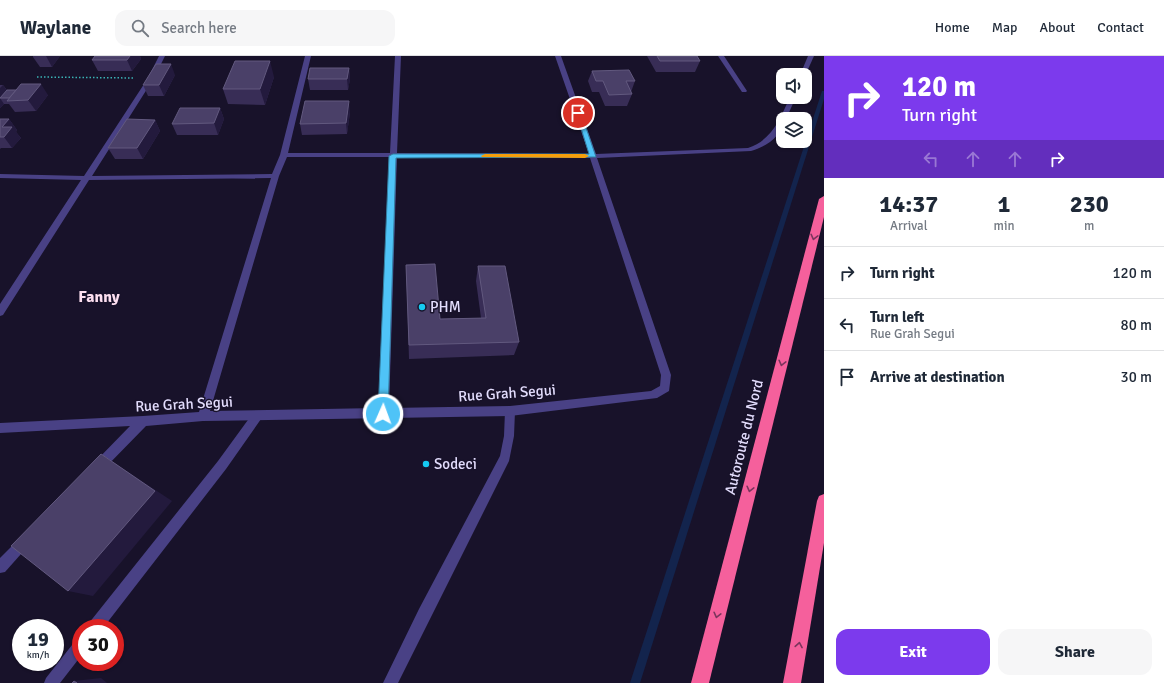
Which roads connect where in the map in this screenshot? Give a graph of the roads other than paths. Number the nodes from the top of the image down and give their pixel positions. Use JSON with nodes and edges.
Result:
{"nodes":[{"id":1,"x":162,"y":56,"type":"edge"},
{"id":2,"x":308,"y":56,"type":"edge"},
{"id":3,"x":398,"y":56,"type":"edge"},
{"id":4,"x":558,"y":56,"type":"edge"},
{"id":5,"x":721,"y":56,"type":"edge"},
{"id":6,"x":811,"y":56,"type":"edge"},
{"id":7,"x":806,"y":68,"type":"edge"},
{"id":8,"x":744,"y":92,"type":"dead end"},
{"id":9,"x":790,"y":104,"type":"edge"},
{"id":10,"x":284,"y":154,"type":"junction"},
{"id":11,"x":393,"y":156,"type":"junction"},
{"id":12,"x":593,"y":156,"type":"junction"},
{"id":13,"x":0,"y":176,"type":"edge"},
{"id":14,"x":276,"y":176,"type":"junction"},
{"id":15,"x":86,"y":178,"type":"junction"},
{"id":16,"x":824,"y":199,"type":"edge"},
{"id":17,"x":0,"y":312,"type":"edge"},
{"id":18,"x":510,"y":410,"type":"junction"},
{"id":19,"x":383,"y":414,"type":"junction"},
{"id":20,"x":203,"y":416,"type":"junction"},
{"id":21,"x":257,"y":416,"type":"junction"},
{"id":22,"x":142,"y":421,"type":"junction"},
{"id":23,"x":0,"y":428,"type":"edge"},
{"id":24,"x":88,"y":477,"type":"edge"},
{"id":25,"x":824,"y":501,"type":"edge"},
{"id":26,"x":33,"y":533,"type":"edge"},
{"id":27,"x":0,"y":567,"type":"edge"},
{"id":28,"x":101,"y":619,"type":"edge"},
{"id":29,"x":72,"y":656,"type":"edge"},
{"id":30,"x":50,"y":683,"type":"edge"},
{"id":31,"x":390,"y":683,"type":"edge"},
{"id":32,"x":700,"y":683,"type":"edge"},
{"id":33,"x":792,"y":683,"type":"edge"}],
"edges":[{"from":1,"to":15,"type":"street"},
{"from":2,"to":10,"type":"street"},
{"from":3,"to":11,"type":"street"},
{"from":4,"to":12,"type":"street","name":"Rue Grah Segui"},
{"from":5,"to":8,"type":"street"},
{"from":6,"to":7,"type":"street"},
{"from":9,"to":12,"type":"street"},
{"from":10,"to":11,"type":"street"},
{"from":10,"to":14,"type":"street"},
{"from":11,"to":12,"type":"street"},
{"from":11,"to":19,"type":"street"},
{"from":12,"to":18,"type":"street","name":"Rue Grah Segui"},
{"from":13,"to":15,"type":"street"},
{"from":14,"to":15,"type":"street"},
{"from":14,"to":20,"type":"street"},
{"from":15,"to":17,"type":"street"},
{"from":16,"to":32,"type":"highway","name":"Autoroute du Nord","one_way":true},
{"from":18,"to":19,"type":"street","name":"Rue Grah Segui"},
{"from":18,"to":31,"type":"street"},
{"from":19,"to":21,"type":"street","name":"Rue Grah Segui"},
{"from":20,"to":21,"type":"street","name":"Rue Grah Segui"},
{"from":20,"to":22,"type":"street","name":"Rue Grah Segui"},
{"from":21,"to":28,"type":"street"},
{"from":22,"to":23,"type":"street","name":"Rue Grah Segui"},
{"from":22,"to":24,"type":"street"},
{"from":33,"to":25,"type":"highway","one_way":true},
{"from":26,"to":27,"type":"street"},
{"from":29,"to":30,"type":"street"}]}
